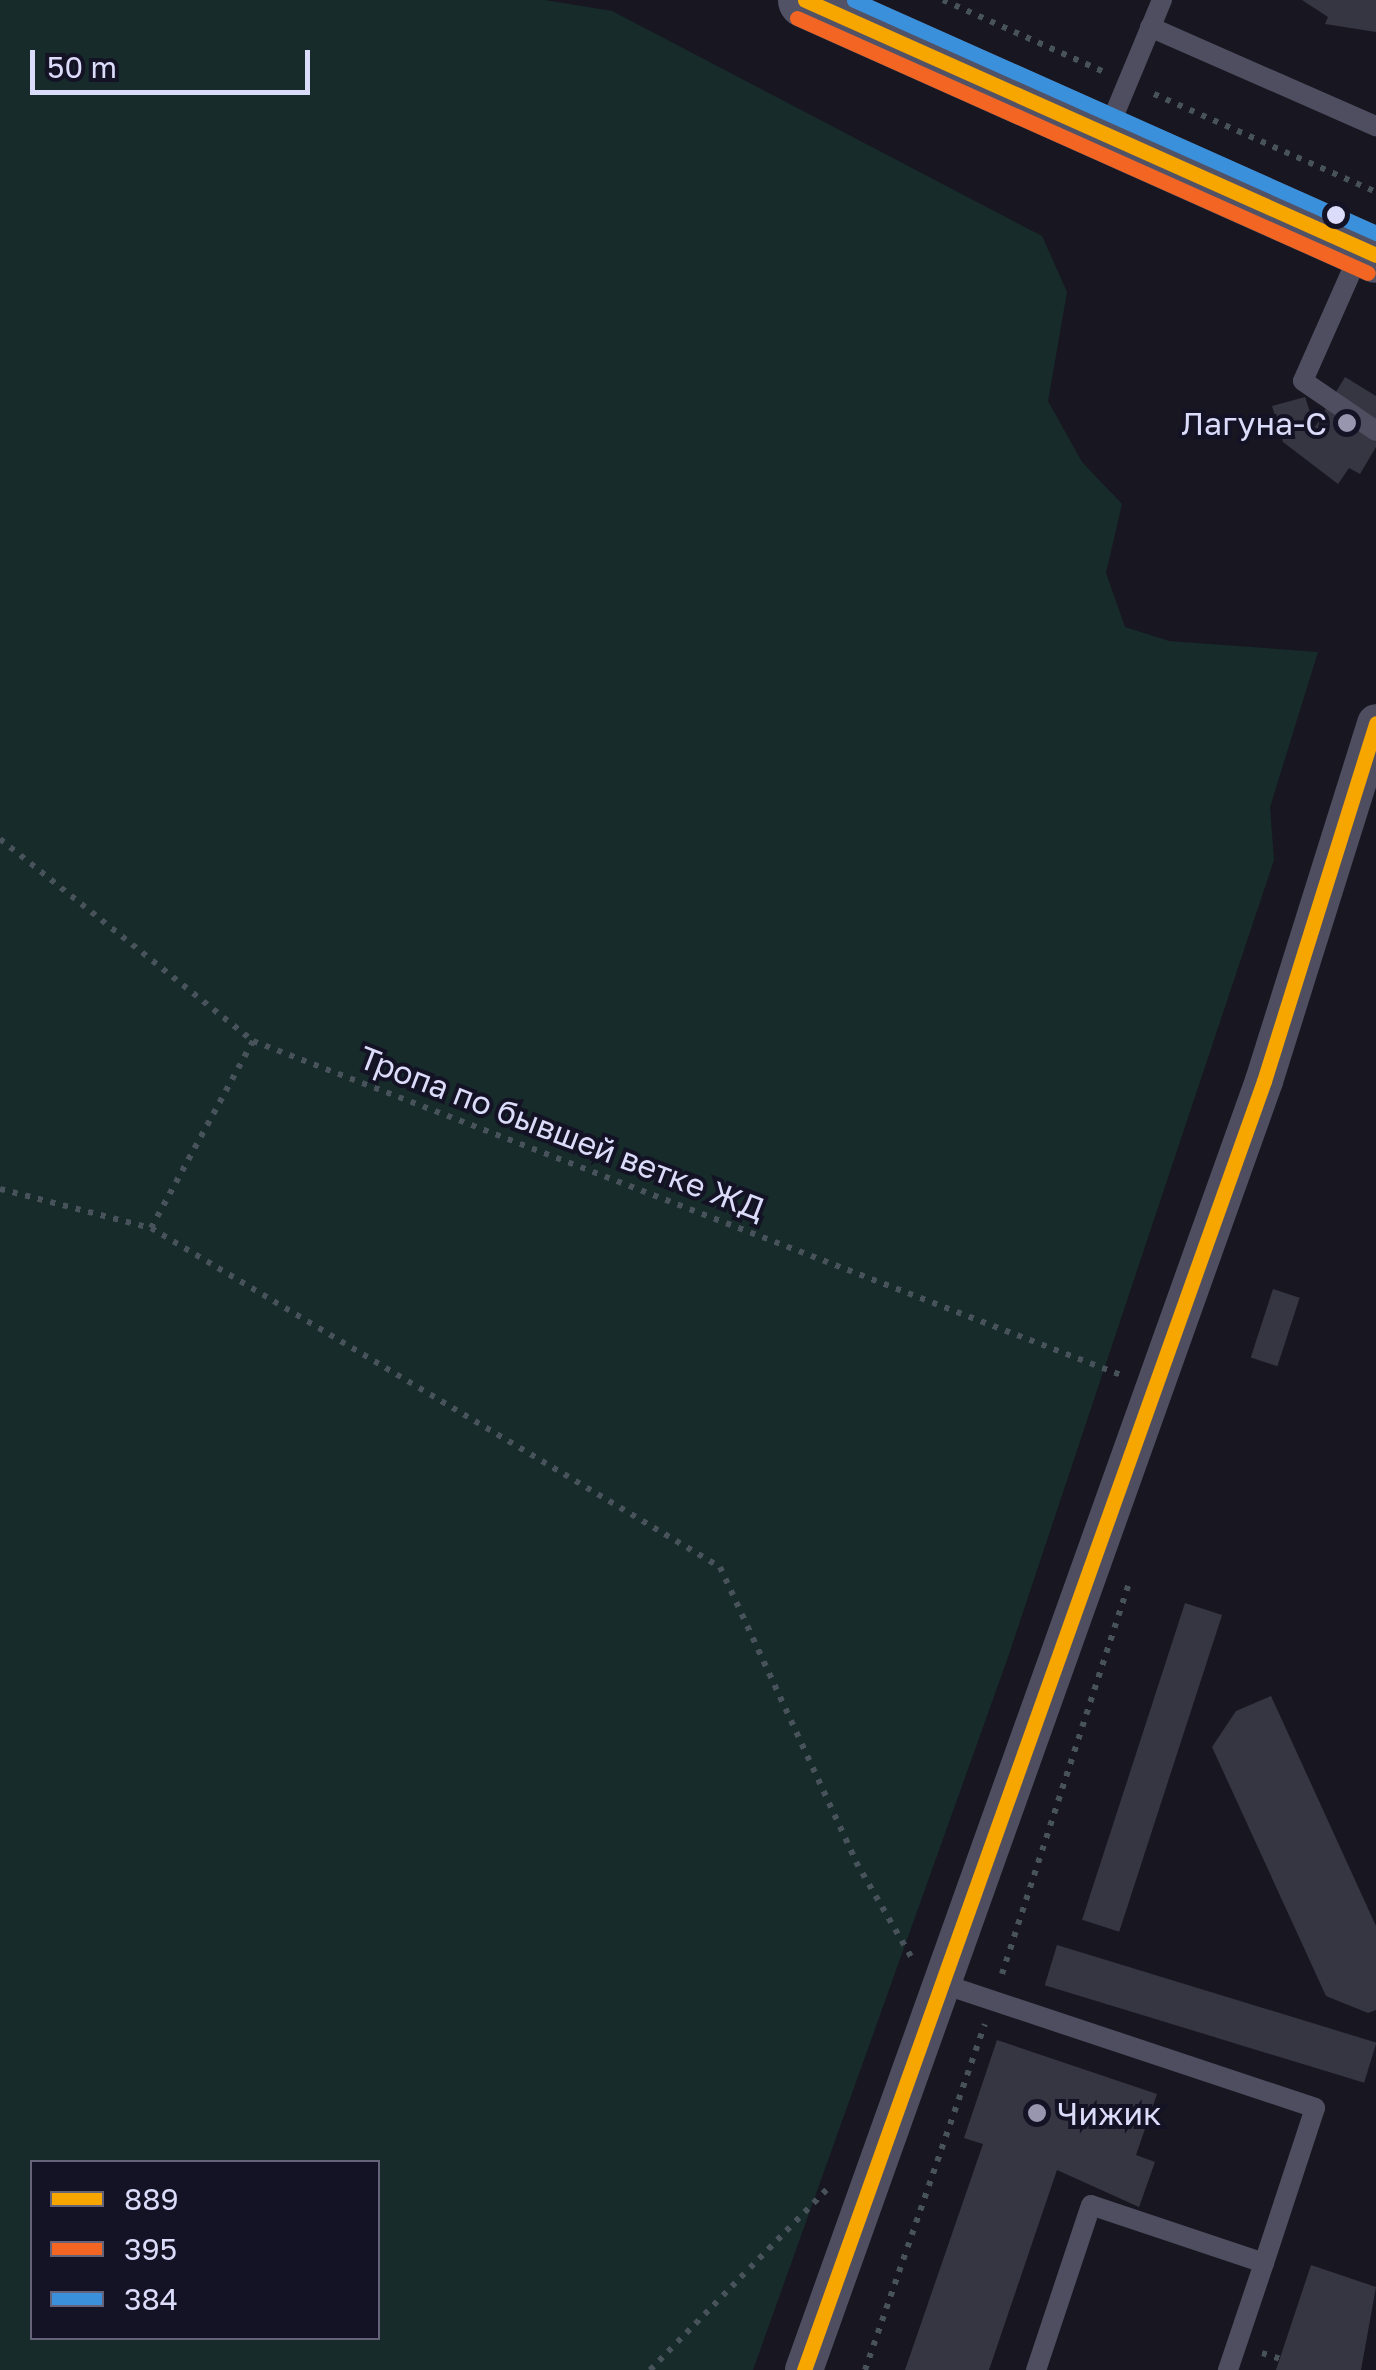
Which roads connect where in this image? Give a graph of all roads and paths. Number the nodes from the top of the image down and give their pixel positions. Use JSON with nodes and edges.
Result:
{"nodes":[{"id":1,"x":805,"y":0,"type":"edge"},
{"id":2,"x":942,"y":0,"type":"edge"},
{"id":3,"x":1162,"y":0,"type":"edge"},
{"id":4,"x":1150,"y":28,"type":"junction"},
{"id":5,"x":1127,"y":83,"type":"junction"},
{"id":6,"x":1376,"y":126,"type":"edge"},
{"id":7,"x":1105,"y":136,"type":"junction"},
{"id":8,"x":1376,"y":192,"type":"edge"},
{"id":9,"x":1369,"y":252,"type":"edge"},
{"id":10,"x":1376,"y":431,"type":"edge"},
{"id":11,"x":1376,"y":723,"type":"edge"},
{"id":12,"x":0,"y":839,"type":"edge"},
{"id":13,"x":253,"y":1041,"type":"junction"},
{"id":14,"x":0,"y":1189,"type":"edge"},
{"id":15,"x":151,"y":1228,"type":"junction"},
{"id":16,"x":1156,"y":1389,"type":"junction"},
{"id":17,"x":1136,"y":1560,"type":"dead end"},
{"id":18,"x":940,"y":1992,"type":"junction"},
{"id":19,"x":994,"y":2000,"type":"junction"},
{"id":20,"x":837,"y":2178,"type":"dead end"},
{"id":21,"x":1264,"y":2263,"type":"junction"},
{"id":22,"x":650,"y":2370,"type":"edge"},
{"id":23,"x":804,"y":2370,"type":"edge"},
{"id":24,"x":865,"y":2370,"type":"edge"},
{"id":25,"x":1036,"y":2370,"type":"edge"},
{"id":26,"x":1228,"y":2370,"type":"edge"}],
"edges":[{"from":1,"to":7,"type":"main road"},
{"from":2,"to":5,"type":"path"},
{"from":3,"to":4,"type":"lane"},
{"from":4,"to":5,"type":"lane"},
{"from":4,"to":6,"type":"lane"},
{"from":5,"to":7,"type":"lane"},
{"from":5,"to":8,"type":"path"},
{"from":7,"to":9,"type":"main road"},
{"from":9,"to":10,"type":"lane"},
{"from":11,"to":16,"type":"street"},
{"from":12,"to":13,"type":"path","name":"Тропа по бывшей ветке ЖД"},
{"from":13,"to":15,"type":"path"},
{"from":13,"to":16,"type":"path","name":"Тропа по бывшей ветке ЖД"},
{"from":14,"to":15,"type":"path"},
{"from":15,"to":18,"type":"path"},
{"from":16,"to":18,"type":"street"},
{"from":17,"to":19,"type":"path"},
{"from":18,"to":19,"type":"lane"},
{"from":18,"to":23,"type":"street"},
{"from":19,"to":21,"type":"lane"},
{"from":19,"to":24,"type":"path"},
{"from":20,"to":22,"type":"path"},
{"from":21,"to":25,"type":"lane"},
{"from":21,"to":26,"type":"lane"}]}
